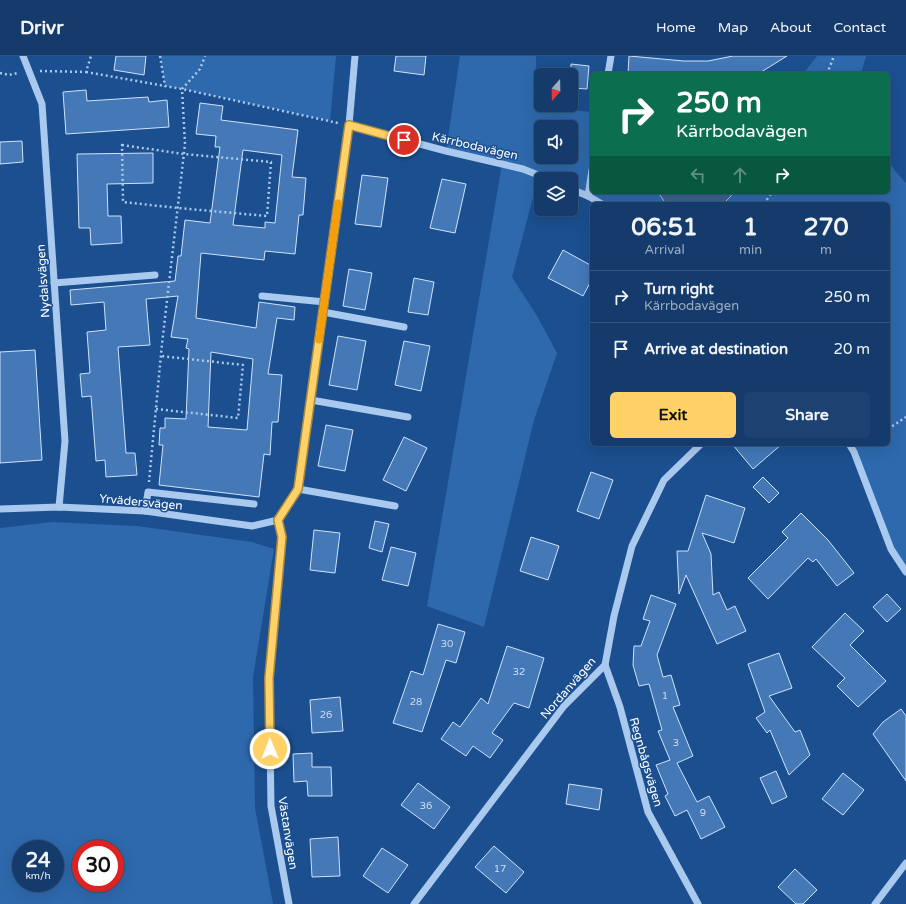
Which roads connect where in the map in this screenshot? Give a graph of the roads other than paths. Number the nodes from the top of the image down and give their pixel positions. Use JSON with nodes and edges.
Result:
{"nodes":[{"id":1,"x":23,"y":56,"type":"edge"},
{"id":2,"x":355,"y":56,"type":"edge"},
{"id":3,"x":611,"y":56,"type":"edge"},
{"id":4,"x":608,"y":72,"type":"edge"},
{"id":5,"x":349,"y":125,"type":"junction"},
{"id":6,"x":534,"y":173,"type":"edge"},
{"id":7,"x":590,"y":183,"type":"edge"},
{"id":8,"x":578,"y":192,"type":"edge"},
{"id":9,"x":588,"y":196,"type":"junction"},
{"id":10,"x":598,"y":202,"type":"edge"},
{"id":11,"x":155,"y":275,"type":"dead end"},
{"id":12,"x":54,"y":283,"type":"junction"},
{"id":13,"x":262,"y":296,"type":"dead end"},
{"id":14,"x":324,"y":302,"type":"junction"},
{"id":15,"x":323,"y":312,"type":"junction"},
{"id":16,"x":404,"y":327,"type":"dead end"},
{"id":17,"x":311,"y":400,"type":"junction"},
{"id":18,"x":408,"y":418,"type":"dead end"},
{"id":19,"x":699,"y":446,"type":"edge"},
{"id":20,"x":850,"y":446,"type":"edge"},
{"id":21,"x":298,"y":489,"type":"junction"},
{"id":22,"x":254,"y":504,"type":"dead end"},
{"id":23,"x":395,"y":506,"type":"dead end"},
{"id":24,"x":59,"y":507,"type":"junction"},
{"id":25,"x":0,"y":509,"type":"edge"},
{"id":26,"x":145,"y":512,"type":"junction"},
{"id":27,"x":278,"y":520,"type":"junction"},
{"id":28,"x":906,"y":572,"type":"edge"},
{"id":29,"x":604,"y":664,"type":"junction"},
{"id":30,"x":906,"y":863,"type":"edge"},
{"id":31,"x":289,"y":904,"type":"edge"},
{"id":32,"x":414,"y":904,"type":"edge"},
{"id":33,"x":698,"y":904,"type":"edge"},
{"id":34,"x":874,"y":904,"type":"edge"}],
"edges":[{"from":1,"to":12,"type":"street","name":"Nydalsvägen"},
{"from":2,"to":5,"type":"street"},
{"from":3,"to":4,"type":"street"},
{"from":5,"to":6,"type":"street","name":"Kärrbodavägen"},
{"from":5,"to":14,"type":"street"},
{"from":7,"to":9,"type":"street"},
{"from":8,"to":9,"type":"street"},
{"from":9,"to":10,"type":"street"},
{"from":11,"to":12,"type":"street"},
{"from":12,"to":24,"type":"street","name":"Nydalsvägen"},
{"from":13,"to":14,"type":"street"},
{"from":14,"to":15,"type":"street"},
{"from":15,"to":16,"type":"street"},
{"from":15,"to":17,"type":"street"},
{"from":17,"to":18,"type":"street"},
{"from":17,"to":21,"type":"street"},
{"from":19,"to":29,"type":"street","name":"Nordanvägen"},
{"from":20,"to":28,"type":"street"},
{"from":21,"to":23,"type":"street"},
{"from":21,"to":27,"type":"street"},
{"from":22,"to":26,"type":"street"},
{"from":24,"to":25,"type":"street","name":"Yrvädersvägen"},
{"from":24,"to":26,"type":"street","name":"Yrvädersvägen"},
{"from":26,"to":27,"type":"street","name":"Yrvädersvägen"},
{"from":27,"to":31,"type":"street","name":"Västanvägen"},
{"from":29,"to":32,"type":"street","name":"Nordanvägen"},
{"from":29,"to":33,"type":"street","name":"Regnbågsvägen"},
{"from":30,"to":34,"type":"street"}]}
